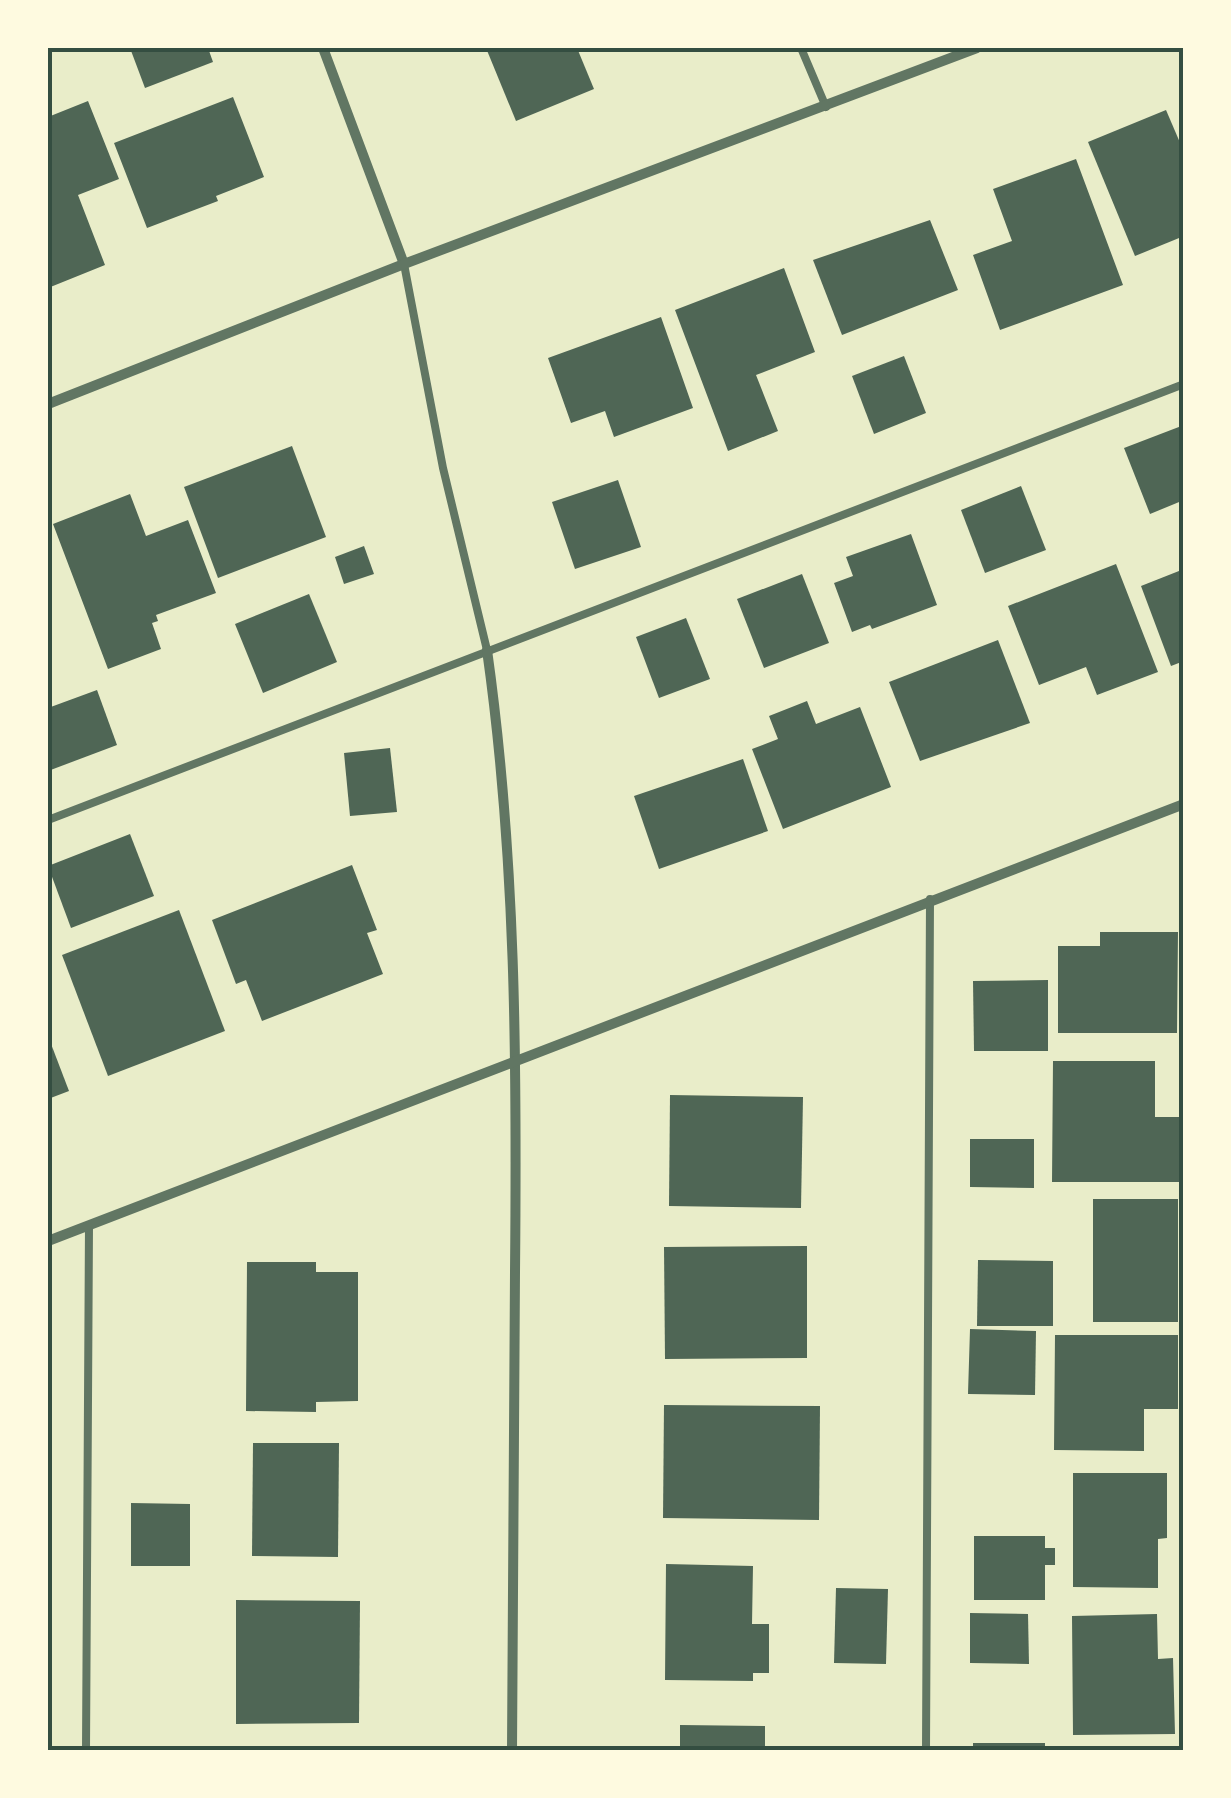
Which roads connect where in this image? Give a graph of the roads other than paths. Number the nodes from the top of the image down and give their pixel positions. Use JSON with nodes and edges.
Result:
{"nodes":[{"id":1,"x":324,"y":48,"type":"edge"},
{"id":2,"x":801,"y":48,"type":"edge"},
{"id":3,"x":977,"y":48,"type":"edge"},
{"id":4,"x":826,"y":107,"type":"junction"},
{"id":5,"x":404,"y":264,"type":"junction"},
{"id":6,"x":1184,"y":384,"type":"edge"},
{"id":7,"x":48,"y":404,"type":"edge"},
{"id":8,"x":487,"y":650,"type":"junction"},
{"id":9,"x":1184,"y":804,"type":"edge"},
{"id":10,"x":48,"y":820,"type":"edge"},
{"id":11,"x":930,"y":900,"type":"junction"},
{"id":12,"x":517,"y":1059,"type":"junction"},
{"id":13,"x":89,"y":1225,"type":"junction"},
{"id":14,"x":48,"y":1241,"type":"edge"},
{"id":15,"x":86,"y":1750,"type":"edge"},
{"id":16,"x":512,"y":1750,"type":"edge"},
{"id":17,"x":926,"y":1750,"type":"edge"}],
"edges":[{"from":1,"to":5,"type":"street"},
{"from":2,"to":4,"type":"lane"},
{"from":3,"to":4,"type":"street"},
{"from":4,"to":5,"type":"street"},
{"from":5,"to":7,"type":"street"},
{"from":5,"to":8,"type":"lane"},
{"from":6,"to":8,"type":"lane"},
{"from":8,"to":10,"type":"lane"},
{"from":8,"to":12,"type":"street"},
{"from":9,"to":11,"type":"street"},
{"from":11,"to":12,"type":"street"},
{"from":11,"to":17,"type":"lane"},
{"from":12,"to":13,"type":"street"},
{"from":12,"to":16,"type":"street"},
{"from":13,"to":14,"type":"street"},
{"from":13,"to":15,"type":"lane"}]}
